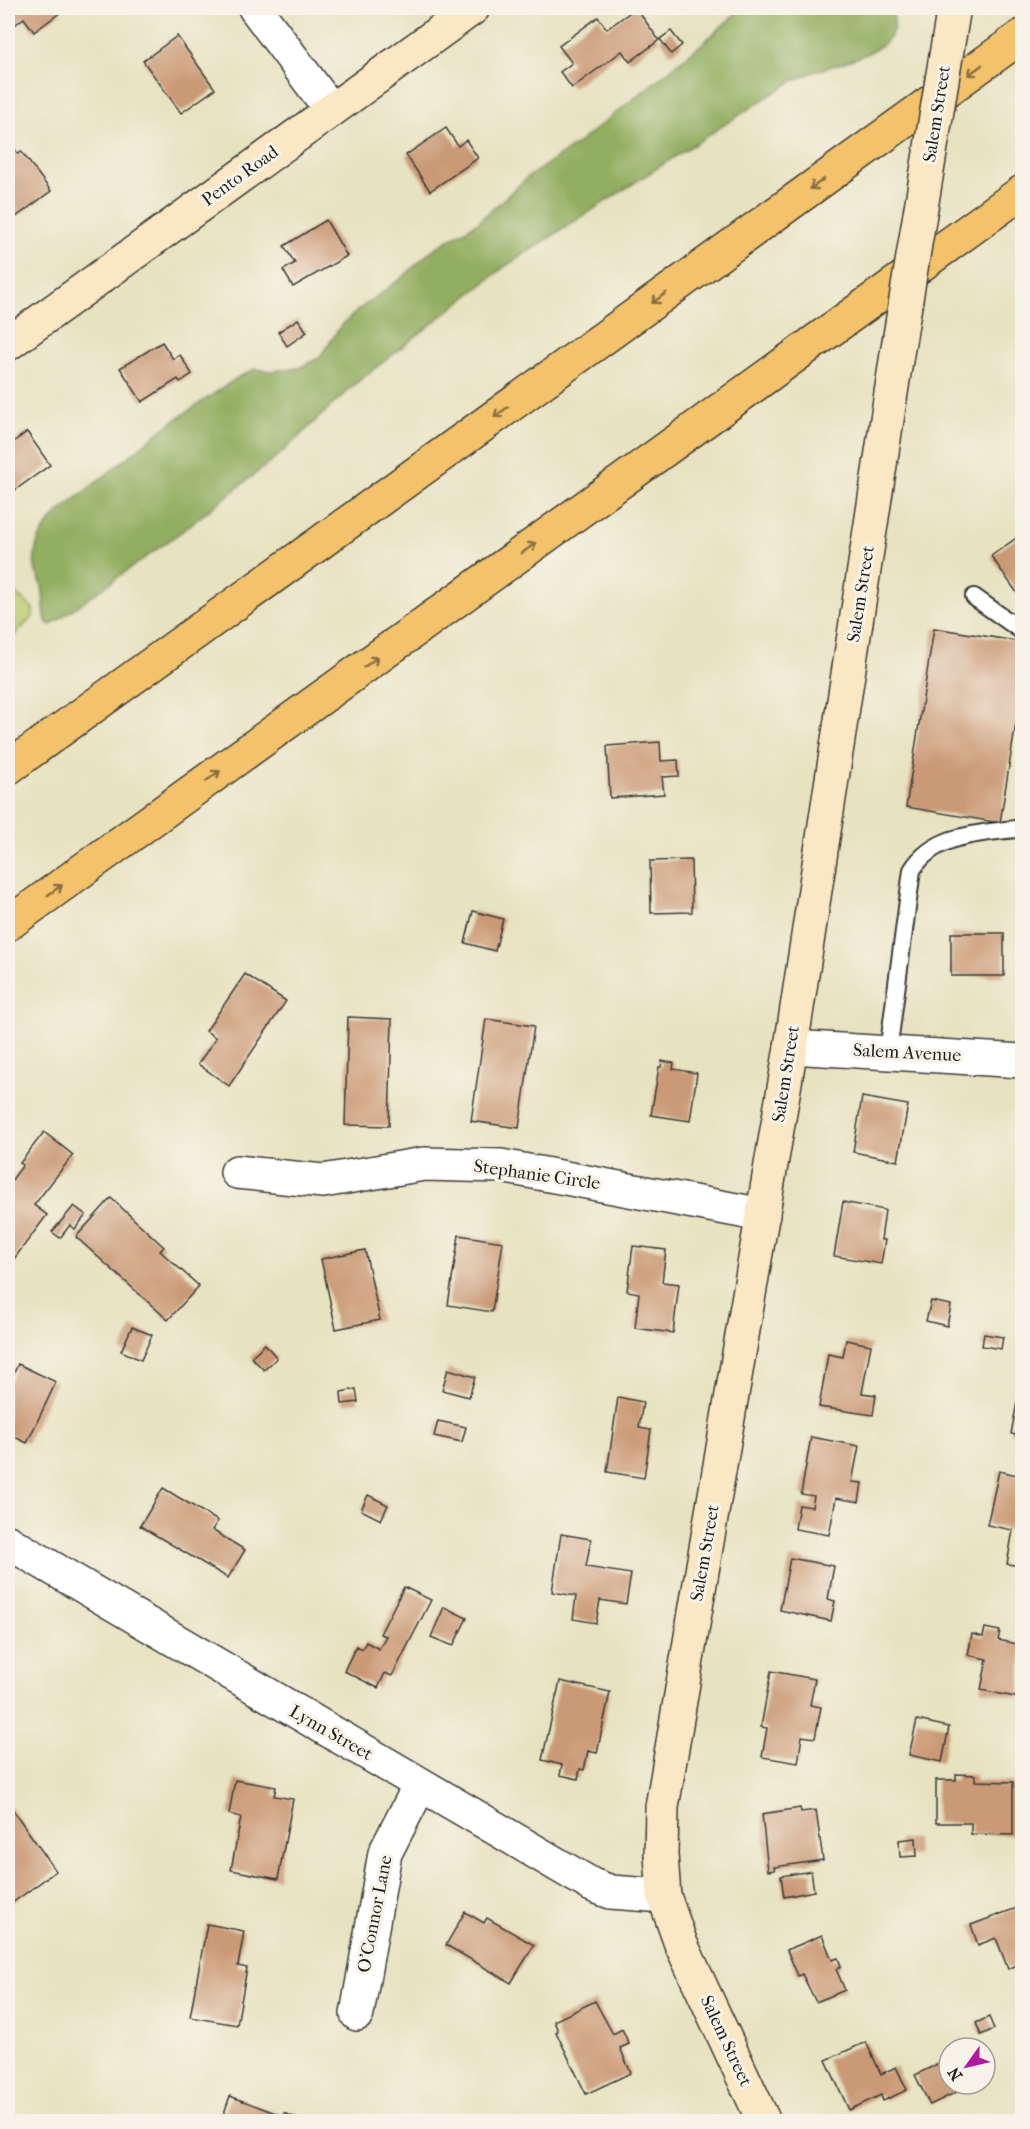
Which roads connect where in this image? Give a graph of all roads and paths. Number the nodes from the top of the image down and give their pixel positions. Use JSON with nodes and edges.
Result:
{"nodes":[{"id":1,"x":255,"y":8,"type":"edge"},
{"id":2,"x":473,"y":8,"type":"edge"},
{"id":3,"x":954,"y":10,"type":"edge"},
{"id":4,"x":1023,"y":36,"type":"edge"},
{"id":5,"x":331,"y":110,"type":"junction"},
{"id":6,"x":1023,"y":192,"type":"edge"},
{"id":7,"x":8,"y":344,"type":"edge"},
{"id":8,"x":974,"y":597,"type":"dead end"},
{"id":9,"x":1023,"y":631,"type":"edge"},
{"id":10,"x":8,"y":768,"type":"edge"},
{"id":11,"x":1023,"y":828,"type":"edge"},
{"id":12,"x":8,"y":924,"type":"edge"},
{"id":13,"x":791,"y":1047,"type":"junction"},
{"id":14,"x":888,"y":1052,"type":"junction"},
{"id":15,"x":1023,"y":1061,"type":"edge"},
{"id":16,"x":237,"y":1172,"type":"dead end"},
{"id":17,"x":763,"y":1215,"type":"junction"},
{"id":18,"x":8,"y":1542,"type":"edge"},
{"id":19,"x":420,"y":1785,"type":"junction"},
{"id":20,"x":664,"y":1896,"type":"junction"},
{"id":21,"x":357,"y":2014,"type":"dead end"},
{"id":22,"x":764,"y":2121,"type":"edge"}],
"edges":[{"from":1,"to":5,"type":"street"},
{"from":2,"to":5,"type":"main road","name":"Pento Road"},
{"from":3,"to":13,"type":"main road","name":"Salem Street","bridge":true},
{"from":4,"to":10,"type":"highway","one_way":true},
{"from":5,"to":7,"type":"main road","name":"Pento Road"},
{"from":12,"to":6,"type":"highway","one_way":true},
{"from":8,"to":9,"type":"lane"},
{"from":11,"to":14,"type":"lane"},
{"from":13,"to":14,"type":"street","name":"Salem Avenue"},
{"from":13,"to":17,"type":"main road","name":"Salem Street"},
{"from":14,"to":15,"type":"street","name":"Salem Avenue"},
{"from":16,"to":17,"type":"street","name":"Stephanie Circle"},
{"from":17,"to":20,"type":"main road","name":"Salem Street"},
{"from":18,"to":19,"type":"street","name":"Lynn Street"},
{"from":19,"to":20,"type":"street","name":"Lynn Street"},
{"from":19,"to":21,"type":"street","name":"O'Connor Lane"},
{"from":20,"to":22,"type":"main road","name":"Salem Street"}]}
